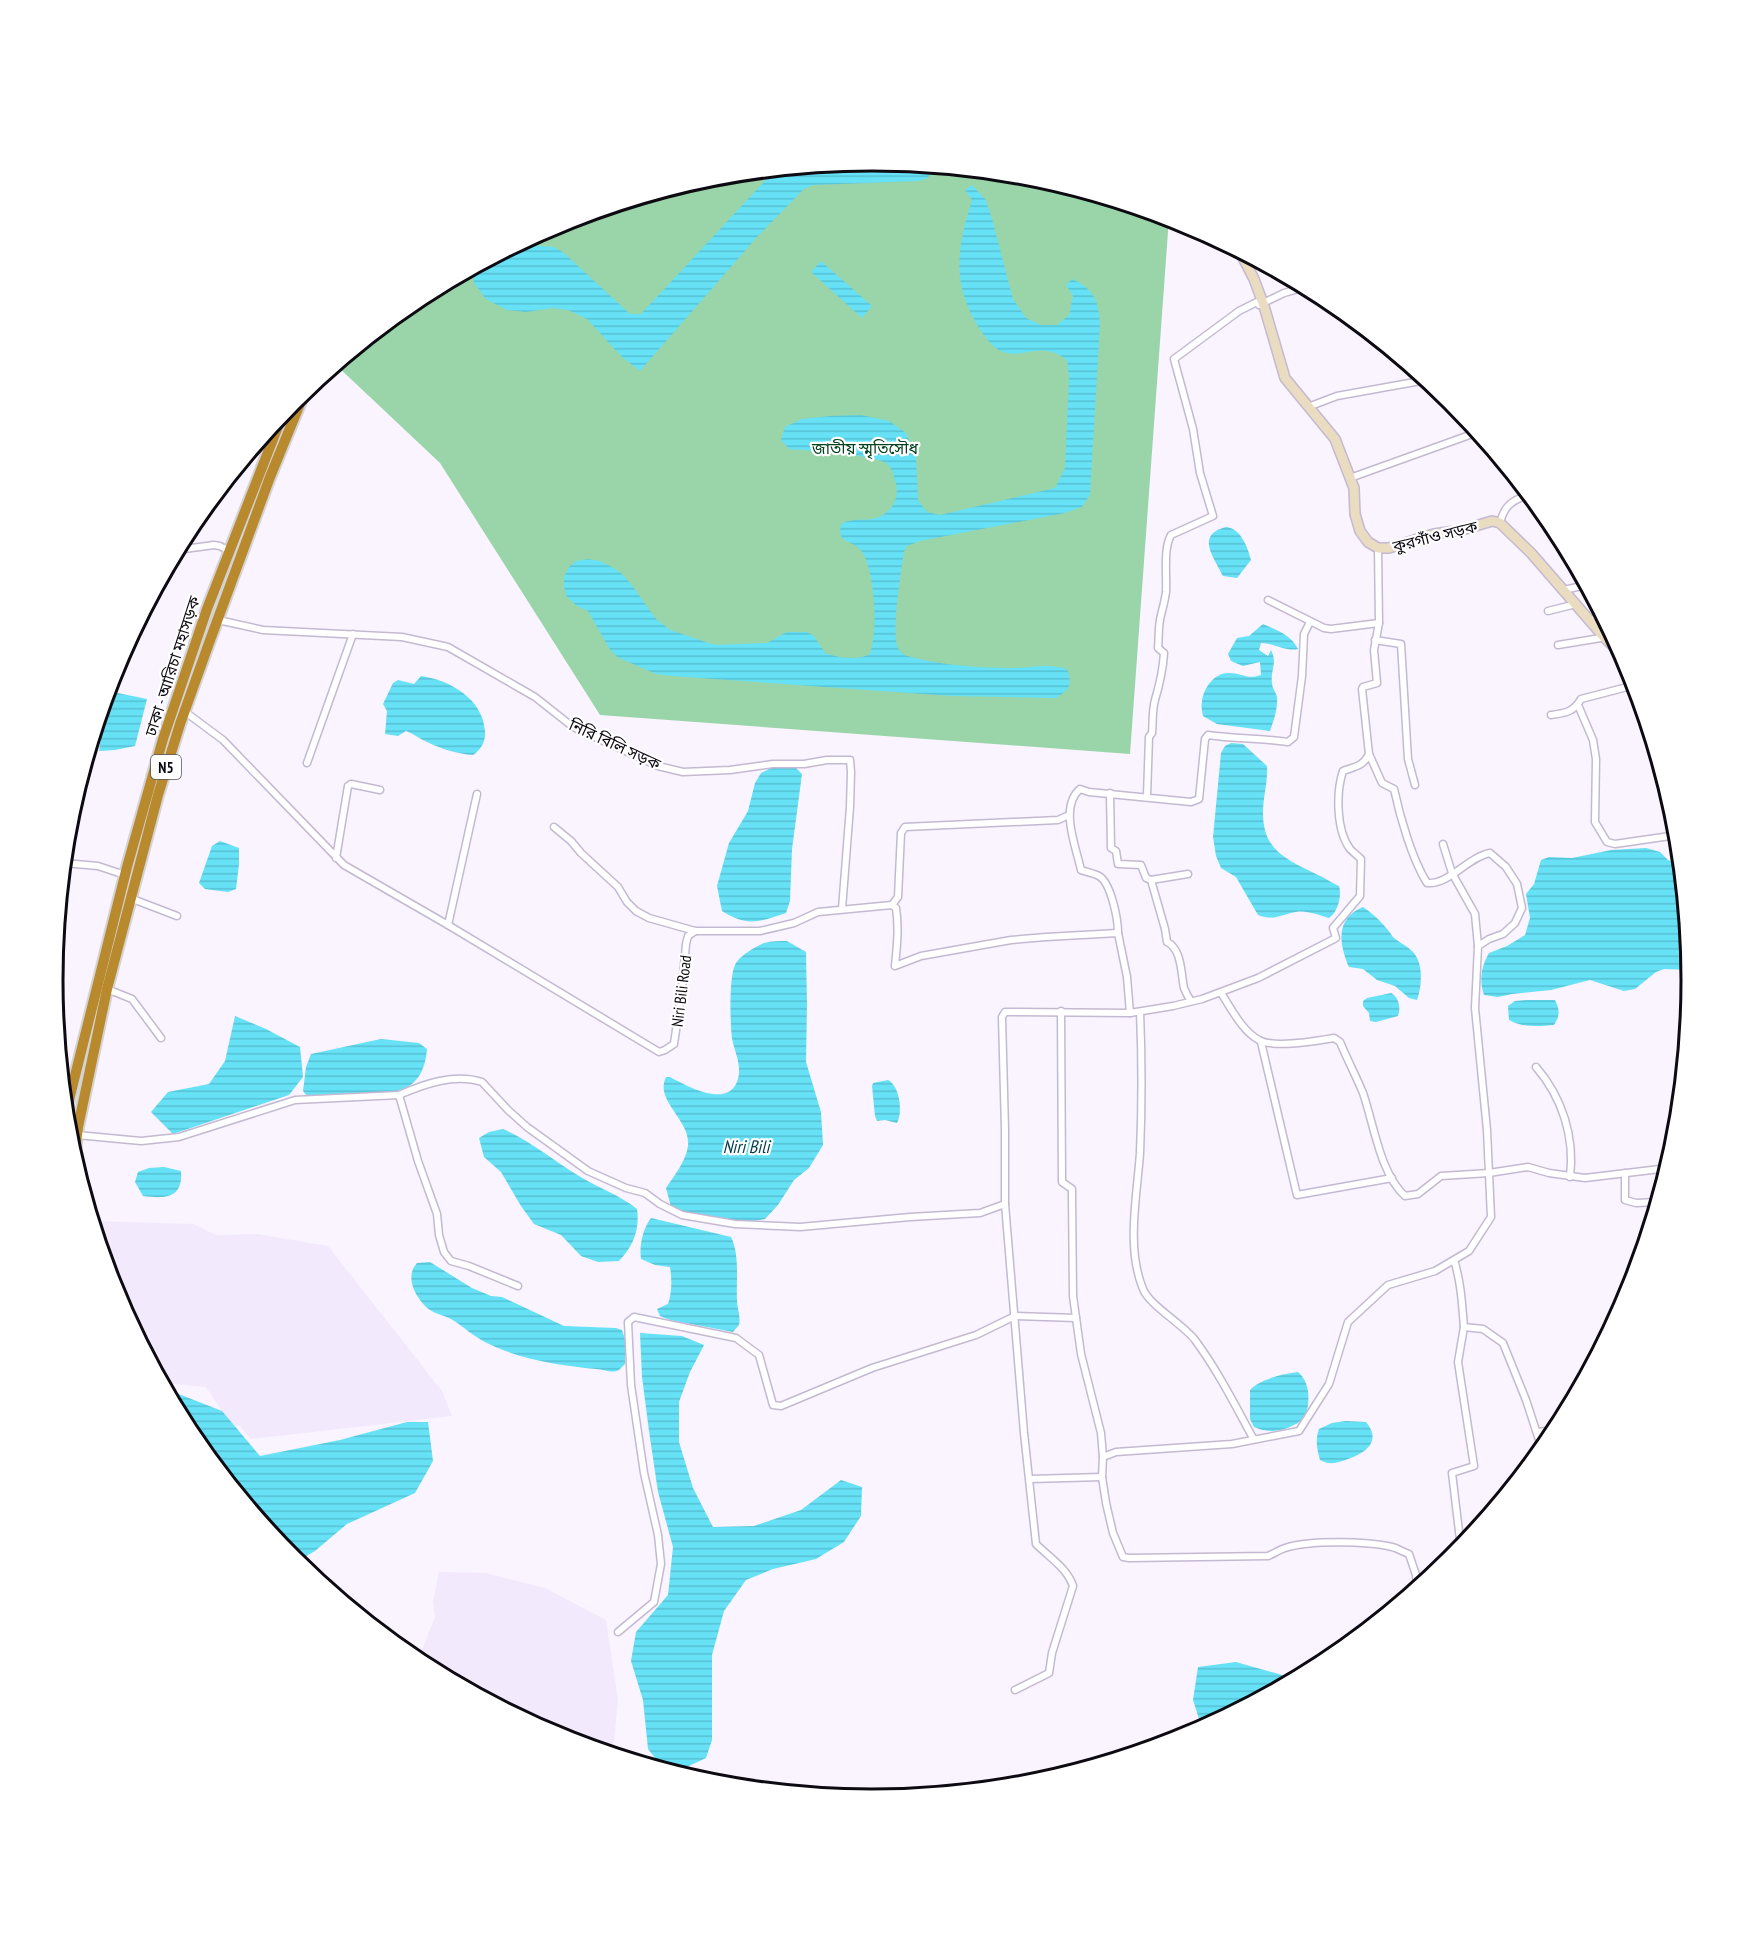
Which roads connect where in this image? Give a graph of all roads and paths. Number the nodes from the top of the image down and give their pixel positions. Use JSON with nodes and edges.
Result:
{"nodes":[{"id":1,"x":1245,"y":262,"type":"edge"},
{"id":2,"x":1295,"y":290,"type":"edge"},
{"id":3,"x":1262,"y":302,"type":"junction"},
{"id":4,"x":1416,"y":382,"type":"edge"},
{"id":5,"x":1308,"y":407,"type":"junction"},
{"id":6,"x":297,"y":411,"type":"edge"},
{"id":7,"x":1469,"y":435,"type":"edge"},
{"id":8,"x":274,"y":436,"type":"edge"},
{"id":9,"x":1350,"y":478,"type":"junction"},
{"id":10,"x":1521,"y":497,"type":"edge"},
{"id":11,"x":1500,"y":523,"type":"junction"},
{"id":12,"x":1378,"y":548,"type":"junction"},
{"id":13,"x":188,"y":549,"type":"edge"},
{"id":14,"x":229,"y":550,"type":"junction"},
{"id":15,"x":1579,"y":587,"type":"edge"},
{"id":16,"x":1564,"y":590,"type":"junction"},
{"id":17,"x":1268,"y":600,"type":"dead end"},
{"id":18,"x":1576,"y":604,"type":"junction"},
{"id":19,"x":1548,"y":611,"type":"dead end"},
{"id":20,"x":1596,"y":619,"type":"edge"},
{"id":21,"x":218,"y":620,"type":"junction"},
{"id":22,"x":1589,"y":620,"type":"junction"},
{"id":23,"x":1310,"y":621,"type":"junction"},
{"id":24,"x":1379,"y":623,"type":"junction"},
{"id":25,"x":1602,"y":631,"type":"edge"},
{"id":26,"x":353,"y":634,"type":"junction"},
{"id":27,"x":1605,"y":638,"type":"edge"},
{"id":28,"x":1375,"y":640,"type":"junction"},
{"id":29,"x":1558,"y":645,"type":"dead end"},
{"id":30,"x":1626,"y":687,"type":"edge"},
{"id":31,"x":1578,"y":705,"type":"junction"},
{"id":32,"x":184,"y":711,"type":"junction"},
{"id":33,"x":1551,"y":715,"type":"dead end"},
{"id":34,"x":1369,"y":754,"type":"junction"},
{"id":35,"x":307,"y":763,"type":"dead end"},
{"id":36,"x":1415,"y":785,"type":"dead end"},
{"id":37,"x":380,"y":789,"type":"dead end"},
{"id":38,"x":1110,"y":793,"type":"junction"},
{"id":39,"x":477,"y":794,"type":"dead end"},
{"id":40,"x":1147,"y":796,"type":"junction"},
{"id":41,"x":1069,"y":815,"type":"junction"},
{"id":42,"x":554,"y":827,"type":"dead end"},
{"id":43,"x":1667,"y":836,"type":"edge"},
{"id":44,"x":1443,"y":844,"type":"dead end"},
{"id":45,"x":336,"y":858,"type":"junction"},
{"id":46,"x":72,"y":864,"type":"edge"},
{"id":47,"x":1452,"y":873,"type":"junction"},
{"id":48,"x":1188,"y":874,"type":"dead end"},
{"id":49,"x":125,"y":875,"type":"junction"},
{"id":50,"x":1151,"y":880,"type":"junction"},
{"id":51,"x":130,"y":898,"type":"junction"},
{"id":52,"x":892,"y":904,"type":"junction"},
{"id":53,"x":842,"y":909,"type":"junction"},
{"id":54,"x":177,"y":916,"type":"dead end"},
{"id":55,"x":448,"y":925,"type":"junction"},
{"id":56,"x":695,"y":931,"type":"junction"},
{"id":57,"x":1118,"y":933,"type":"junction"},
{"id":58,"x":1478,"y":946,"type":"junction"},
{"id":59,"x":107,"y":989,"type":"junction"},
{"id":60,"x":1221,"y":993,"type":"junction"},
{"id":61,"x":1191,"y":1002,"type":"junction"},
{"id":62,"x":1061,"y":1011,"type":"junction"},
{"id":63,"x":1140,"y":1012,"type":"junction"},
{"id":64,"x":1130,"y":1013,"type":"junction"},
{"id":65,"x":161,"y":1038,"type":"dead end"},
{"id":66,"x":1261,"y":1042,"type":"junction"},
{"id":67,"x":1536,"y":1067,"type":"dead end"},
{"id":68,"x":71,"y":1092,"type":"edge"},
{"id":69,"x":399,"y":1095,"type":"junction"},
{"id":70,"x":78,"y":1131,"type":"edge"},
{"id":71,"x":79,"y":1135,"type":"edge"},
{"id":72,"x":1658,"y":1169,"type":"edge"},
{"id":73,"x":1489,"y":1173,"type":"junction"},
{"id":74,"x":1625,"y":1173,"type":"junction"},
{"id":75,"x":1570,"y":1177,"type":"junction"},
{"id":76,"x":1392,"y":1178,"type":"junction"},
{"id":77,"x":1649,"y":1202,"type":"edge"},
{"id":78,"x":1005,"y":1204,"type":"junction"},
{"id":79,"x":1454,"y":1260,"type":"junction"},
{"id":80,"x":518,"y":1286,"type":"dead end"},
{"id":81,"x":1015,"y":1316,"type":"junction"},
{"id":82,"x":1076,"y":1318,"type":"junction"},
{"id":83,"x":1464,"y":1327,"type":"junction"},
{"id":84,"x":1543,"y":1431,"type":"edge"},
{"id":85,"x":1537,"y":1432,"type":"junction"},
{"id":86,"x":1253,"y":1438,"type":"junction"},
{"id":87,"x":1539,"y":1438,"type":"edge"},
{"id":88,"x":1103,"y":1457,"type":"junction"},
{"id":89,"x":1102,"y":1477,"type":"junction"},
{"id":90,"x":1030,"y":1479,"type":"junction"},
{"id":91,"x":1459,"y":1535,"type":"edge"},
{"id":92,"x":1416,"y":1578,"type":"edge"},
{"id":93,"x":618,"y":1632,"type":"dead end"},
{"id":94,"x":1015,"y":1690,"type":"dead end"}],
"edges":[{"from":1,"to":3,"type":"street","name":"কুরগাঁও সড়ক"},
{"from":2,"to":3,"type":"street"},
{"from":3,"to":5,"type":"street","name":"কুরগাঁও সড়ক"},
{"from":3,"to":40,"type":"street"},
{"from":4,"to":5,"type":"street"},
{"from":5,"to":9,"type":"street","name":"কুরগাঁও সড়ক"},
{"from":6,"to":21,"type":"highway","number":"N5"},
{"from":7,"to":9,"type":"street"},
{"from":8,"to":14,"type":"highway","name":"ঢাকা - আরিচা মহাসড়ক","number":"N5"},
{"from":9,"to":12,"type":"street","name":"কুরগাঁও সড়ক"},
{"from":10,"to":11,"type":"street"},
{"from":11,"to":12,"type":"street","name":"কুরগাঁও সড়ক"},
{"from":11,"to":16,"type":"street","name":"কুরগাঁও সড়ক"},
{"from":12,"to":24,"type":"street"},
{"from":13,"to":14,"type":"street"},
{"from":14,"to":49,"type":"highway","name":"ঢাকা - আরিচা মহাসড়ক","number":"N5"},
{"from":15,"to":16,"type":"street"},
{"from":16,"to":18,"type":"street","name":"কুরগাঁও সড়ক"},
{"from":17,"to":23,"type":"street"},
{"from":18,"to":19,"type":"street"},
{"from":18,"to":22,"type":"street","name":"কুরগাঁও সড়ক"},
{"from":20,"to":22,"type":"street"},
{"from":21,"to":26,"type":"street"},
{"from":21,"to":32,"type":"highway","number":"N5"},
{"from":22,"to":25,"type":"street","name":"কুরগাঁও সড়ক"},
{"from":23,"to":24,"type":"street"},
{"from":23,"to":40,"type":"street"},
{"from":24,"to":28,"type":"street"},
{"from":26,"to":35,"type":"street"},
{"from":26,"to":53,"type":"street","name":"নিরি বিলি সড়ক"},
{"from":27,"to":29,"type":"street"},
{"from":28,"to":34,"type":"street"},
{"from":28,"to":36,"type":"street"},
{"from":30,"to":31,"type":"street"},
{"from":31,"to":33,"type":"street"},
{"from":31,"to":43,"type":"street"},
{"from":32,"to":45,"type":"street"},
{"from":32,"to":51,"type":"highway","number":"N5"},
{"from":34,"to":47,"type":"street"},
{"from":34,"to":60,"type":"street"},
{"from":37,"to":45,"type":"street"},
{"from":38,"to":40,"type":"street"},
{"from":38,"to":41,"type":"street"},
{"from":38,"to":50,"type":"street"},
{"from":39,"to":55,"type":"street"},
{"from":41,"to":52,"type":"street"},
{"from":41,"to":57,"type":"street"},
{"from":42,"to":56,"type":"street"},
{"from":44,"to":47,"type":"street"},
{"from":45,"to":55,"type":"street"},
{"from":46,"to":49,"type":"street"},
{"from":47,"to":58,"type":"street"},
{"from":47,"to":58,"type":"street"},
{"from":48,"to":50,"type":"street"},
{"from":49,"to":68,"type":"highway","name":"ঢাকা - আরিচা মহাসড়ক","number":"N5"},
{"from":50,"to":61,"type":"street"},
{"from":51,"to":54,"type":"street"},
{"from":51,"to":59,"type":"highway","number":"N5"},
{"from":52,"to":53,"type":"street"},
{"from":52,"to":57,"type":"street"},
{"from":53,"to":56,"type":"street"},
{"from":55,"to":56,"type":"street","name":"Niri Bili Road"},
{"from":57,"to":64,"type":"street"},
{"from":58,"to":73,"type":"street"},
{"from":59,"to":65,"type":"street"},
{"from":59,"to":70,"type":"highway","number":"N5"},
{"from":60,"to":61,"type":"street"},
{"from":60,"to":66,"type":"street"},
{"from":61,"to":63,"type":"street"},
{"from":62,"to":64,"type":"street"},
{"from":62,"to":78,"type":"street"},
{"from":62,"to":82,"type":"street"},
{"from":63,"to":64,"type":"street"},
{"from":63,"to":86,"type":"street"},
{"from":66,"to":76,"type":"street"},
{"from":66,"to":76,"type":"street"},
{"from":67,"to":75,"type":"street"},
{"from":69,"to":71,"type":"street"},
{"from":69,"to":78,"type":"street"},
{"from":69,"to":80,"type":"street"},
{"from":72,"to":74,"type":"street"},
{"from":73,"to":75,"type":"street"},
{"from":73,"to":76,"type":"street"},
{"from":73,"to":79,"type":"street"},
{"from":74,"to":75,"type":"street"},
{"from":74,"to":77,"type":"street"},
{"from":78,"to":81,"type":"street"},
{"from":79,"to":83,"type":"street"},
{"from":79,"to":86,"type":"street"},
{"from":81,"to":82,"type":"street"},
{"from":81,"to":90,"type":"street"},
{"from":81,"to":93,"type":"street"},
{"from":82,"to":88,"type":"street"},
{"from":83,"to":85,"type":"street"},
{"from":83,"to":91,"type":"street"},
{"from":84,"to":85,"type":"street"},
{"from":85,"to":87,"type":"street"},
{"from":86,"to":88,"type":"street"},
{"from":88,"to":89,"type":"street"},
{"from":89,"to":90,"type":"street"},
{"from":89,"to":92,"type":"street"},
{"from":90,"to":94,"type":"street"}]}
